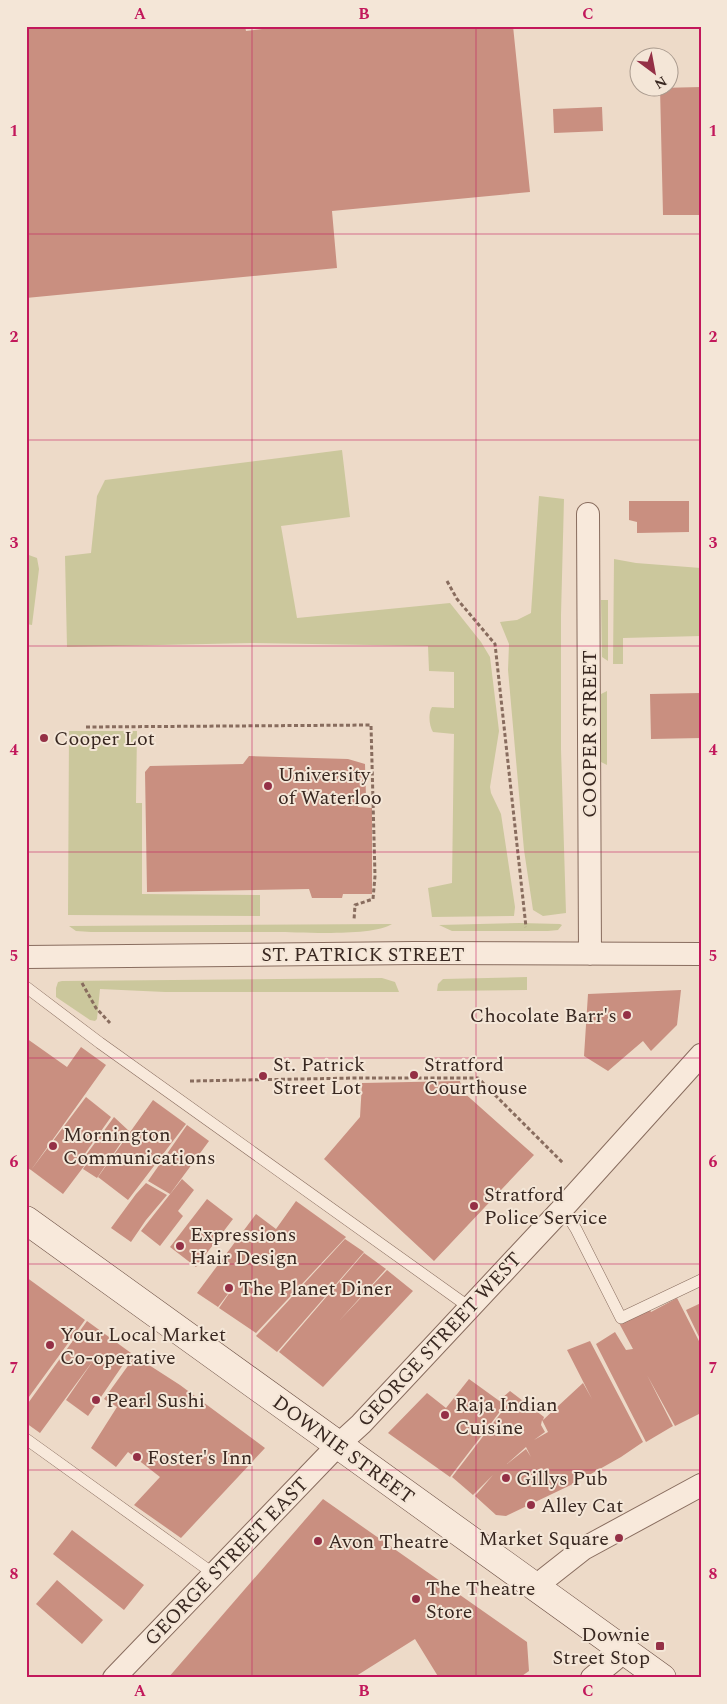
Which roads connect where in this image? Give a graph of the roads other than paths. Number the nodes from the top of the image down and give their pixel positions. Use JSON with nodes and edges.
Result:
{"nodes":[{"id":1,"x":588,"y":514,"type":"dead end"},
{"id":2,"x":590,"y":954,"type":"junction"},
{"id":3,"x":701,"y":954,"type":"edge"},
{"id":4,"x":26,"y":957,"type":"edge"},
{"id":5,"x":26,"y":987,"type":"edge"},
{"id":6,"x":701,"y":1055,"type":"edge"},
{"id":7,"x":562,"y":1208,"type":"junction"},
{"id":8,"x":26,"y":1220,"type":"edge"},
{"id":9,"x":701,"y":1280,"type":"edge"},
{"id":10,"x":469,"y":1307,"type":"junction"},
{"id":11,"x":26,"y":1439,"type":"edge"},
{"id":12,"x":338,"y":1445,"type":"junction"},
{"id":13,"x":701,"y":1485,"type":"edge"},
{"id":14,"x":214,"y":1574,"type":"junction"},
{"id":15,"x":536,"y":1586,"type":"junction"},
{"id":16,"x":625,"y":1651,"type":"junction"},
{"id":17,"x":114,"y":1678,"type":"edge"},
{"id":18,"x":592,"y":1678,"type":"edge"},
{"id":19,"x":662,"y":1678,"type":"edge"}],
"edges":[{"from":1,"to":2,"type":"street","name":"COOPER STREET"},
{"from":2,"to":3,"type":"street","name":"ST. PATRICK STREET"},
{"from":2,"to":4,"type":"street","name":"ST. PATRICK STREET"},
{"from":5,"to":10,"type":"lane"},
{"from":6,"to":7,"type":"street","name":"GEORGE STREET WEST"},
{"from":7,"to":9,"type":"lane"},
{"from":7,"to":10,"type":"street","name":"GEORGE STREET WEST"},
{"from":8,"to":12,"type":"main road","name":"DOWNIE STREET"},
{"from":10,"to":12,"type":"street","name":"GEORGE STREET WEST"},
{"from":11,"to":14,"type":"lane"},
{"from":12,"to":14,"type":"street","name":"GEORGE STREET EAST"},
{"from":12,"to":15,"type":"main road","name":"DOWNIE STREET"},
{"from":13,"to":15,"type":"street"},
{"from":14,"to":17,"type":"street","name":"GEORGE STREET EAST"},
{"from":15,"to":16,"type":"main road","name":"DOWNIE STREET"},
{"from":16,"to":18,"type":"street"},
{"from":16,"to":19,"type":"main road","name":"DOWNIE STREET"}]}
